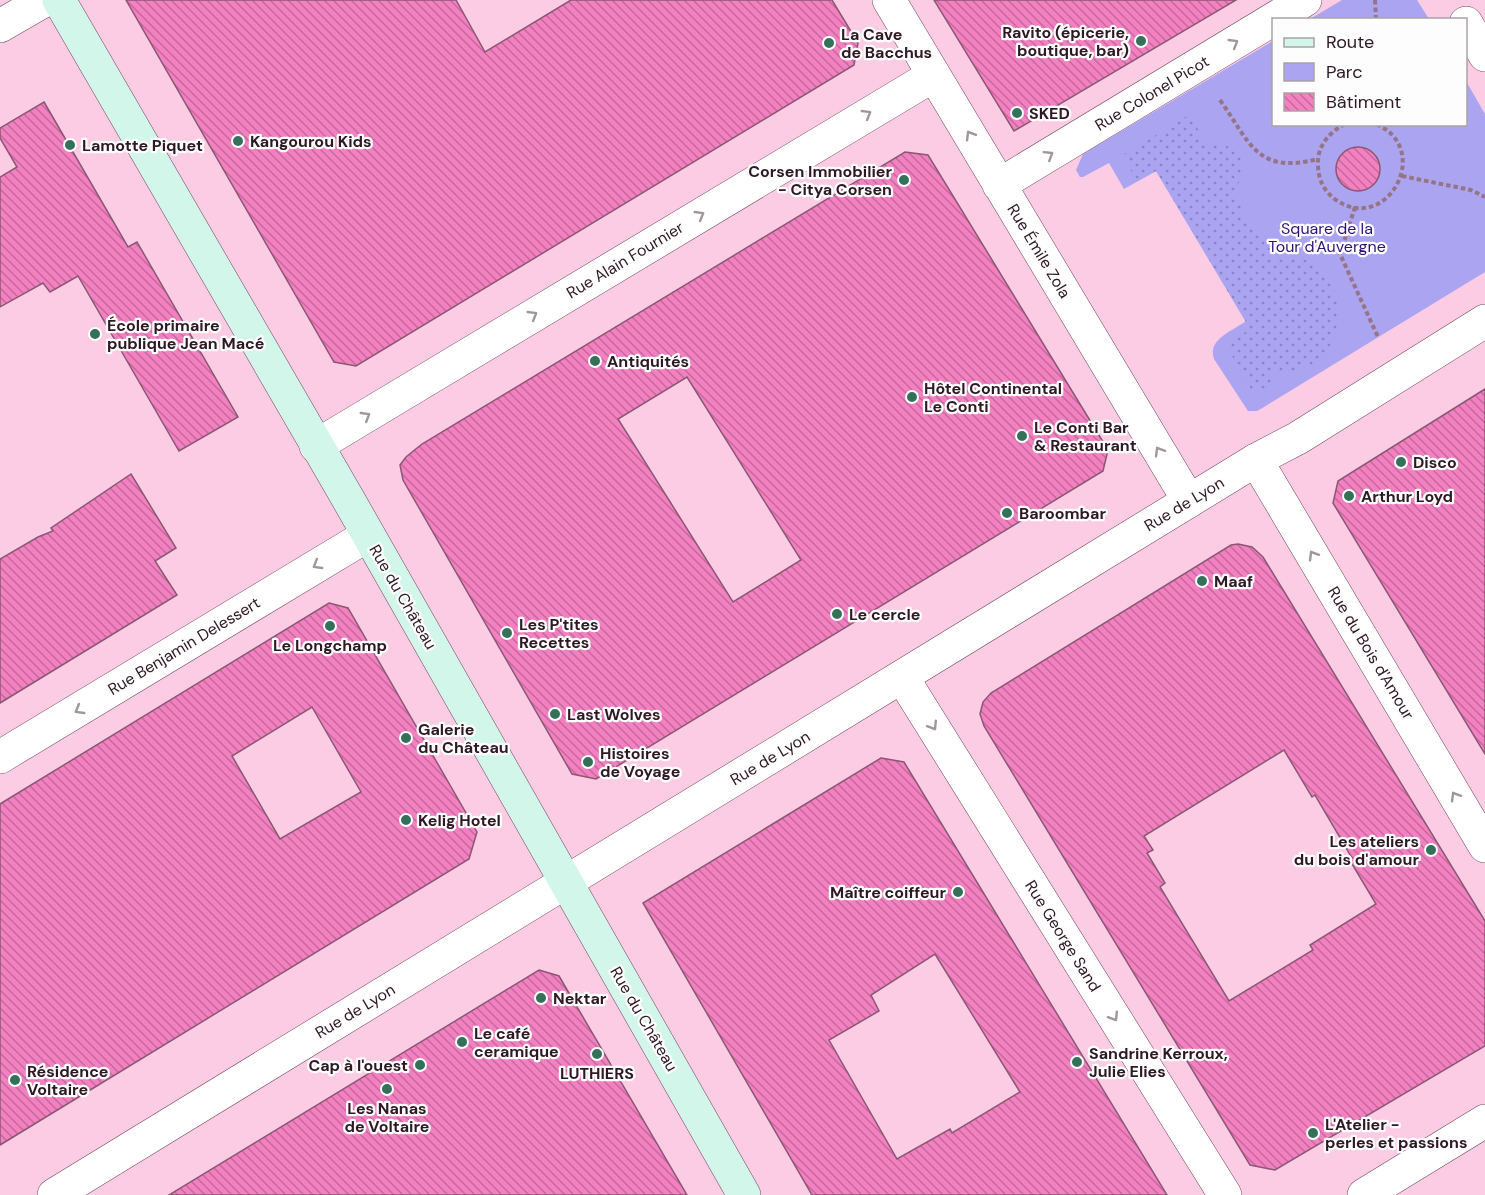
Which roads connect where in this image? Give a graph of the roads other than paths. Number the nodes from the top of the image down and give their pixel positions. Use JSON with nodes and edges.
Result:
{"nodes":[{"id":1,"x":45,"y":0,"type":"edge"},
{"id":2,"x":59,"y":0,"type":"edge"},
{"id":3,"x":889,"y":0,"type":"edge"},
{"id":4,"x":1305,"y":0,"type":"edge"},
{"id":5,"x":1452,"y":0,"type":"edge"},
{"id":6,"x":1275,"y":18,"type":"edge"},
{"id":7,"x":1462,"y":18,"type":"edge"},
{"id":8,"x":1272,"y":20,"type":"edge"},
{"id":9,"x":0,"y":26,"type":"edge"},
{"id":10,"x":1467,"y":26,"type":"edge"},
{"id":11,"x":1485,"y":56,"type":"edge"},
{"id":12,"x":934,"y":75,"type":"junction"},
{"id":13,"x":999,"y":185,"type":"junction"},
{"id":14,"x":1485,"y":321,"type":"edge"},
{"id":15,"x":316,"y":446,"type":"junction"},
{"id":16,"x":1256,"y":460,"type":"junction"},
{"id":17,"x":1189,"y":501,"type":"junction"},
{"id":18,"x":368,"y":535,"type":"junction"},
{"id":19,"x":902,"y":677,"type":"junction"},
{"id":20,"x":0,"y":757,"type":"edge"},
{"id":21,"x":1485,"y":846,"type":"edge"},
{"id":22,"x":566,"y":883,"type":"junction"},
{"id":23,"x":1485,"y":1121,"type":"edge"},
{"id":24,"x":54,"y":1195,"type":"edge"},
{"id":25,"x":744,"y":1195,"type":"edge"},
{"id":26,"x":1225,"y":1195,"type":"edge"},
{"id":27,"x":1364,"y":1195,"type":"edge"}],
"edges":[{"from":1,"to":9,"type":"street"},
{"from":2,"to":15,"type":"main road","name":"Rue du Château"},
{"from":3,"to":12,"type":"street","name":"Rue Émile Zola"},
{"from":6,"to":4,"type":"street","name":"Rue Colonel Picot","one_way":true},
{"from":5,"to":7,"type":"street"},
{"from":13,"to":8,"type":"street","name":"Rue Colonel Picot","one_way":true},
{"from":10,"to":11,"type":"street"},
{"from":13,"to":12,"type":"street","name":"Rue Émile Zola","one_way":true},
{"from":15,"to":12,"type":"street","name":"Rue Alain Fournier","one_way":true},
{"from":17,"to":13,"type":"street","name":"Rue Émile Zola","one_way":true},
{"from":14,"to":16,"type":"street","name":"Rue de Lyon"},
{"from":15,"to":18,"type":"main road","name":"Rue du Château"},
{"from":16,"to":17,"type":"street","name":"Rue de Lyon"},
{"from":21,"to":16,"type":"street","name":"Rue du Bois d'Amour","one_way":true},
{"from":17,"to":19,"type":"street","name":"Rue de Lyon"},
{"from":18,"to":20,"type":"street","name":"Rue Benjamin Delessert","one_way":true},
{"from":18,"to":22,"type":"main road","name":"Rue du Château"},
{"from":19,"to":22,"type":"street","name":"Rue de Lyon"},
{"from":19,"to":26,"type":"street","name":"Rue George Sand","one_way":true},
{"from":22,"to":24,"type":"street","name":"Rue de Lyon"},
{"from":22,"to":25,"type":"main road","name":"Rue du Château"},
{"from":23,"to":27,"type":"street"}]}
